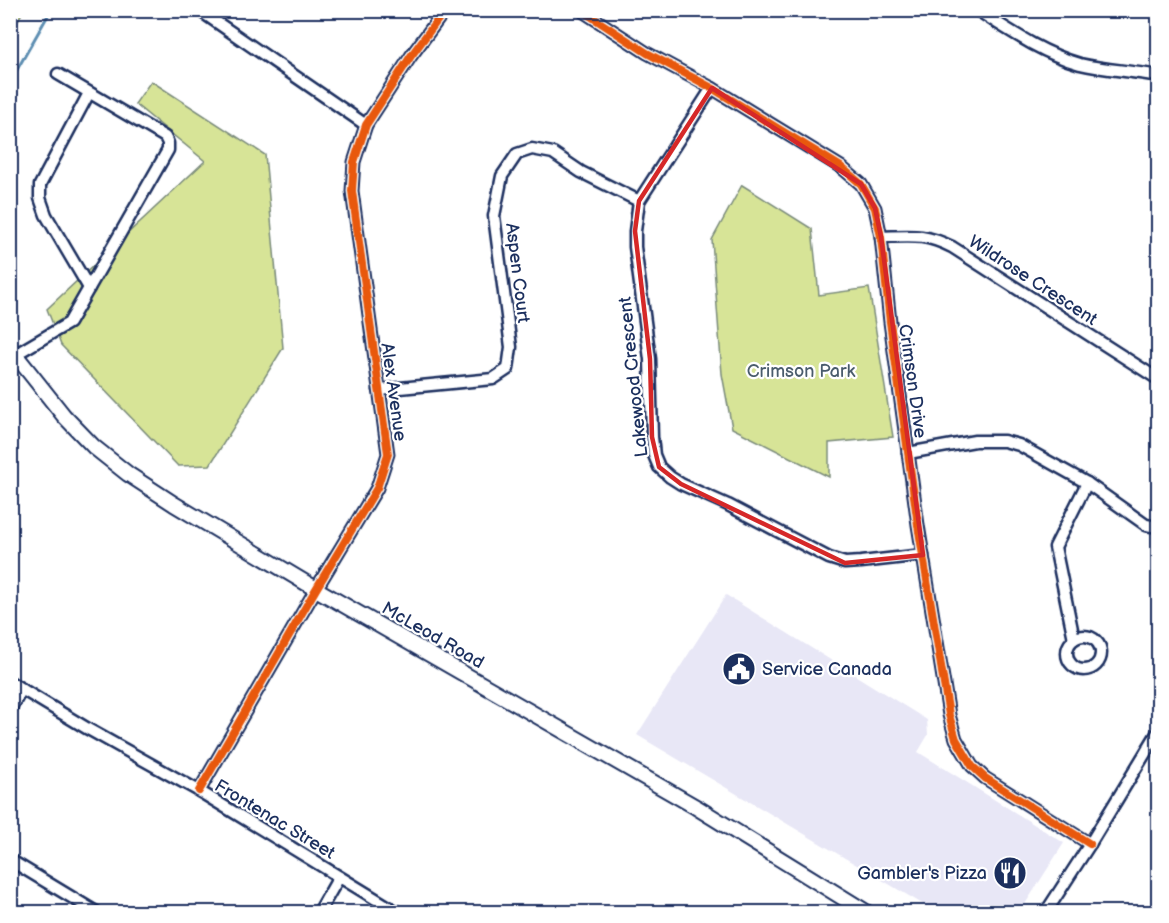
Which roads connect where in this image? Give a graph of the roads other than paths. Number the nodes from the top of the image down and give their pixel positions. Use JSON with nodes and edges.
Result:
{"nodes":[{"id":1,"x":199,"y":10,"type":"edge"},
{"id":2,"x":445,"y":10,"type":"edge"},
{"id":3,"x":581,"y":10,"type":"edge"},
{"id":4,"x":977,"y":10,"type":"edge"},
{"id":5,"x":58,"y":75,"type":"dead end"},
{"id":6,"x":1158,"y":76,"type":"edge"},
{"id":7,"x":711,"y":88,"type":"junction"},
{"id":8,"x":89,"y":93,"type":"junction"},
{"id":9,"x":366,"y":125,"type":"junction"},
{"id":10,"x":639,"y":201,"type":"junction"},
{"id":11,"x":881,"y":237,"type":"junction"},
{"id":12,"x":89,"y":288,"type":"junction"},
{"id":13,"x":12,"y":353,"type":"edge"},
{"id":14,"x":1158,"y":379,"type":"edge"},
{"id":15,"x":379,"y":390,"type":"junction"},
{"id":16,"x":908,"y":453,"type":"junction"},
{"id":17,"x":1087,"y":483,"type":"junction"},
{"id":18,"x":1158,"y":527,"type":"edge"},
{"id":19,"x":923,"y":555,"type":"junction"},
{"id":20,"x":316,"y":589,"type":"junction"},
{"id":21,"x":1074,"y":639,"type":"dead end"},
{"id":22,"x":10,"y":682,"type":"edge"},
{"id":23,"x":22,"y":689,"type":"junction"},
{"id":24,"x":10,"y":710,"type":"edge"},
{"id":25,"x":1158,"y":732,"type":"edge"},
{"id":26,"x":199,"y":791,"type":"junction"},
{"id":27,"x":1090,"y":844,"type":"junction"},
{"id":28,"x":10,"y":860,"type":"edge"},
{"id":29,"x":339,"y":877,"type":"junction"},
{"id":30,"x":96,"y":912,"type":"edge"},
{"id":31,"x":319,"y":912,"type":"edge"},
{"id":32,"x":398,"y":912,"type":"edge"},
{"id":33,"x":866,"y":912,"type":"edge"},
{"id":34,"x":1046,"y":912,"type":"edge"}],
"edges":[{"from":1,"to":9,"type":"street"},
{"from":2,"to":9,"type":"street","name":"Alex Avenue"},
{"from":3,"to":7,"type":"street","name":"Crimson Drive"},
{"from":4,"to":6,"type":"street"},
{"from":5,"to":8,"type":"street"},
{"from":7,"to":10,"type":"street","name":"Lakewood Crescent"},
{"from":7,"to":11,"type":"street","name":"Crimson Drive"},
{"from":8,"to":12,"type":"street"},
{"from":8,"to":12,"type":"street"},
{"from":9,"to":15,"type":"street","name":"Alex Avenue"},
{"from":10,"to":15,"type":"street","name":"Aspen Court"},
{"from":10,"to":19,"type":"street","name":"Lakewood Crescent"},
{"from":11,"to":14,"type":"street","name":"Wildrose Crescent"},
{"from":11,"to":16,"type":"street","name":"Crimson Drive"},
{"from":12,"to":13,"type":"street"},
{"from":13,"to":20,"type":"main road","name":"McLeod Road"},
{"from":15,"to":20,"type":"street","name":"Alex Avenue"},
{"from":16,"to":17,"type":"street"},
{"from":16,"to":19,"type":"street","name":"Crimson Drive"},
{"from":17,"to":18,"type":"street"},
{"from":17,"to":21,"type":"street"},
{"from":19,"to":27,"type":"street","name":"Crimson Drive"},
{"from":20,"to":26,"type":"street","name":"Alex Avenue"},
{"from":20,"to":33,"type":"main road","name":"McLeod Road"},
{"from":22,"to":23,"type":"street","name":"Frontenac Street"},
{"from":23,"to":24,"type":"street"},
{"from":23,"to":26,"type":"street","name":"Frontenac Street"},
{"from":25,"to":27,"type":"street"},
{"from":26,"to":29,"type":"street","name":"Frontenac Street"},
{"from":27,"to":34,"type":"street"},
{"from":28,"to":30,"type":"street"},
{"from":29,"to":31,"type":"street"},
{"from":29,"to":32,"type":"street","name":"Frontenac Street"}]}
